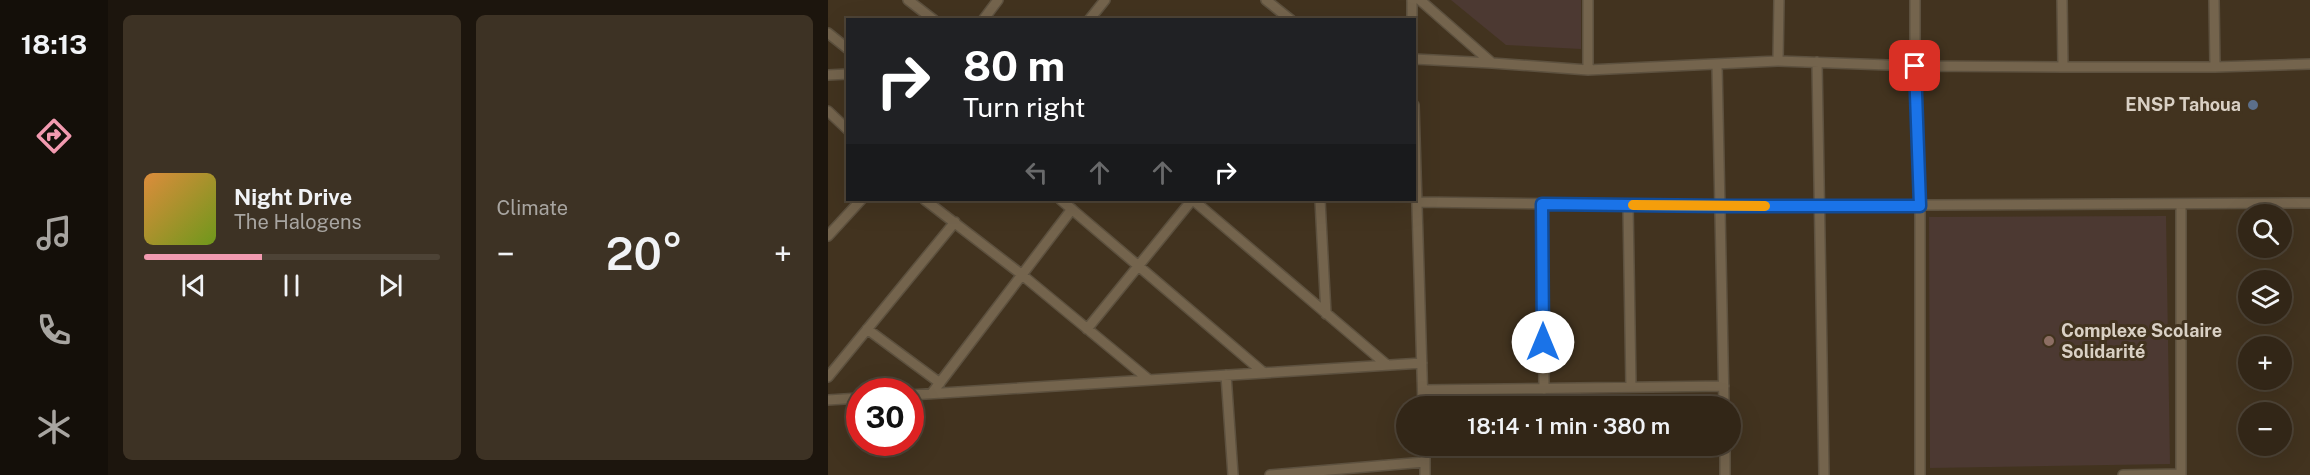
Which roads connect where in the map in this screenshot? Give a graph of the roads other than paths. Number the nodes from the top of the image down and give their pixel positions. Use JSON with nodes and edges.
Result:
{"nodes":[{"id":1,"x":908,"y":0,"type":"edge"},
{"id":2,"x":998,"y":0,"type":"edge"},
{"id":3,"x":1105,"y":0,"type":"edge"},
{"id":4,"x":1266,"y":0,"type":"edge"},
{"id":5,"x":1412,"y":0,"type":"edge"},
{"id":6,"x":1420,"y":0,"type":"edge"},
{"id":7,"x":1588,"y":0,"type":"edge"},
{"id":8,"x":1779,"y":0,"type":"edge"},
{"id":9,"x":1915,"y":0,"type":"edge"},
{"id":10,"x":2062,"y":0,"type":"edge"},
{"id":11,"x":2214,"y":0,"type":"edge"},
{"id":12,"x":931,"y":18,"type":"edge"},
{"id":13,"x":984,"y":18,"type":"edge"},
{"id":14,"x":1091,"y":18,"type":"edge"},
{"id":15,"x":1288,"y":18,"type":"edge"},
{"id":16,"x":1412,"y":18,"type":"edge"},
{"id":17,"x":828,"y":33,"type":"edge"},
{"id":18,"x":846,"y":47,"type":"edge"},
{"id":19,"x":1416,"y":59,"type":"edge"},
{"id":20,"x":1778,"y":61,"type":"junction"},
{"id":21,"x":1816,"y":62,"type":"junction"},
{"id":22,"x":1492,"y":63,"type":"junction"},
{"id":23,"x":1718,"y":64,"type":"junction"},
{"id":24,"x":2310,"y":64,"type":"edge"},
{"id":25,"x":1915,"y":66,"type":"junction"},
{"id":26,"x":2063,"y":67,"type":"junction"},
{"id":27,"x":2216,"y":67,"type":"junction"},
{"id":28,"x":1588,"y":70,"type":"junction"},
{"id":29,"x":846,"y":74,"type":"edge"},
{"id":30,"x":828,"y":75,"type":"edge"},
{"id":31,"x":828,"y":111,"type":"edge"},
{"id":32,"x":846,"y":128,"type":"edge"},
{"id":33,"x":1416,"y":180,"type":"edge"},
{"id":34,"x":860,"y":201,"type":"edge"},
{"id":35,"x":926,"y":201,"type":"edge"},
{"id":36,"x":1062,"y":201,"type":"edge"},
{"id":37,"x":1191,"y":201,"type":"edge"},
{"id":38,"x":1193,"y":201,"type":"edge"},
{"id":39,"x":1320,"y":201,"type":"edge"},
{"id":40,"x":1418,"y":202,"type":"junction"},
{"id":41,"x":2310,"y":203,"type":"edge"},
{"id":42,"x":1542,"y":204,"type":"junction"},
{"id":43,"x":2181,"y":204,"type":"junction"},
{"id":44,"x":1628,"y":205,"type":"junction"},
{"id":45,"x":1721,"y":206,"type":"junction"},
{"id":46,"x":1819,"y":206,"type":"junction"},
{"id":47,"x":1920,"y":206,"type":"junction"},
{"id":48,"x":1072,"y":209,"type":"junction"},
{"id":49,"x":955,"y":222,"type":"junction"},
{"id":50,"x":828,"y":236,"type":"edge"},
{"id":51,"x":1139,"y":266,"type":"junction"},
{"id":52,"x":1022,"y":275,"type":"junction"},
{"id":53,"x":1326,"y":314,"type":"junction"},
{"id":54,"x":867,"y":328,"type":"junction"},
{"id":55,"x":1087,"y":329,"type":"junction"},
{"id":56,"x":1422,"y":363,"type":"junction"},
{"id":57,"x":1387,"y":365,"type":"junction"},
{"id":58,"x":1264,"y":373,"type":"junction"},
{"id":59,"x":1226,"y":375,"type":"junction"},
{"id":60,"x":828,"y":377,"type":"edge"},
{"id":61,"x":1148,"y":379,"type":"junction"},
{"id":62,"x":940,"y":383,"type":"junction"},
{"id":63,"x":1724,"y":386,"type":"junction"},
{"id":64,"x":1631,"y":387,"type":"junction"},
{"id":65,"x":1544,"y":388,"type":"junction"},
{"id":66,"x":1423,"y":390,"type":"junction"},
{"id":67,"x":932,"y":393,"type":"junction"},
{"id":68,"x":924,"y":394,"type":"edge"},
{"id":69,"x":1423,"y":396,"type":"edge"},
{"id":70,"x":1724,"y":396,"type":"edge"},
{"id":71,"x":846,"y":399,"type":"edge"},
{"id":72,"x":828,"y":400,"type":"edge"},
{"id":73,"x":1425,"y":456,"type":"edge"},
{"id":74,"x":1725,"y":456,"type":"edge"},
{"id":75,"x":1425,"y":462,"type":"junction"},
{"id":76,"x":1318,"y":473,"type":"edge"},
{"id":77,"x":2181,"y":474,"type":"edge"},
{"id":78,"x":1233,"y":475,"type":"edge"},
{"id":79,"x":1270,"y":475,"type":"edge"},
{"id":80,"x":1425,"y":475,"type":"edge"},
{"id":81,"x":1725,"y":475,"type":"edge"},
{"id":82,"x":1824,"y":475,"type":"edge"},
{"id":83,"x":1920,"y":475,"type":"edge"},
{"id":84,"x":2122,"y":475,"type":"edge"}],
"edges":[{"from":1,"to":12,"type":"street"},
{"from":2,"to":13,"type":"street"},
{"from":3,"to":14,"type":"street"},
{"from":4,"to":15,"type":"street"},
{"from":5,"to":16,"type":"street"},
{"from":6,"to":22,"type":"street"},
{"from":7,"to":28,"type":"street"},
{"from":8,"to":20,"type":"street"},
{"from":9,"to":25,"type":"street"},
{"from":10,"to":26,"type":"street"},
{"from":11,"to":27,"type":"street"},
{"from":17,"to":18,"type":"street"},
{"from":19,"to":22,"type":"street"},
{"from":20,"to":21,"type":"street"},
{"from":20,"to":23,"type":"street"},
{"from":21,"to":25,"type":"street"},
{"from":21,"to":46,"type":"street"},
{"from":22,"to":28,"type":"street"},
{"from":23,"to":28,"type":"street"},
{"from":23,"to":45,"type":"street"},
{"from":24,"to":27,"type":"street"},
{"from":25,"to":26,"type":"street"},
{"from":25,"to":47,"type":"street"},
{"from":26,"to":27,"type":"street"},
{"from":29,"to":30,"type":"street"},
{"from":31,"to":32,"type":"street"},
{"from":33,"to":40,"type":"street"},
{"from":34,"to":50,"type":"street"},
{"from":35,"to":49,"type":"street"},
{"from":36,"to":48,"type":"street"},
{"from":37,"to":51,"type":"street"},
{"from":38,"to":53,"type":"street"},
{"from":39,"to":53,"type":"street"},
{"from":40,"to":42,"type":"street"},
{"from":40,"to":56,"type":"street"},
{"from":41,"to":43,"type":"street"},
{"from":42,"to":44,"type":"street"},
{"from":42,"to":65,"type":"street"},
{"from":43,"to":47,"type":"street"},
{"from":43,"to":77,"type":"street"},
{"from":44,"to":45,"type":"street"},
{"from":44,"to":64,"type":"street"},
{"from":45,"to":46,"type":"street"},
{"from":45,"to":63,"type":"street"},
{"from":46,"to":47,"type":"street"},
{"from":46,"to":82,"type":"street"},
{"from":47,"to":83,"type":"street"},
{"from":48,"to":51,"type":"street"},
{"from":48,"to":52,"type":"street"},
{"from":49,"to":52,"type":"street"},
{"from":49,"to":54,"type":"street"},
{"from":51,"to":55,"type":"street"},
{"from":51,"to":58,"type":"street"},
{"from":52,"to":55,"type":"street"},
{"from":52,"to":62,"type":"street"},
{"from":53,"to":57,"type":"street"},
{"from":54,"to":60,"type":"street"},
{"from":54,"to":62,"type":"street"},
{"from":55,"to":61,"type":"street"},
{"from":56,"to":57,"type":"street"},
{"from":56,"to":66,"type":"street"},
{"from":57,"to":58,"type":"street"},
{"from":58,"to":59,"type":"street"},
{"from":59,"to":61,"type":"street"},
{"from":59,"to":78,"type":"street"},
{"from":61,"to":67,"type":"street"},
{"from":62,"to":67,"type":"street"},
{"from":63,"to":64,"type":"street"},
{"from":63,"to":70,"type":"street"},
{"from":64,"to":65,"type":"street"},
{"from":65,"to":66,"type":"street"},
{"from":66,"to":69,"type":"street"},
{"from":67,"to":68,"type":"street"},
{"from":71,"to":72,"type":"street"},
{"from":73,"to":75,"type":"street"},
{"from":74,"to":81,"type":"street"},
{"from":75,"to":76,"type":"street"},
{"from":75,"to":80,"type":"street"},
{"from":76,"to":79,"type":"street"},
{"from":77,"to":84,"type":"street"}]}
